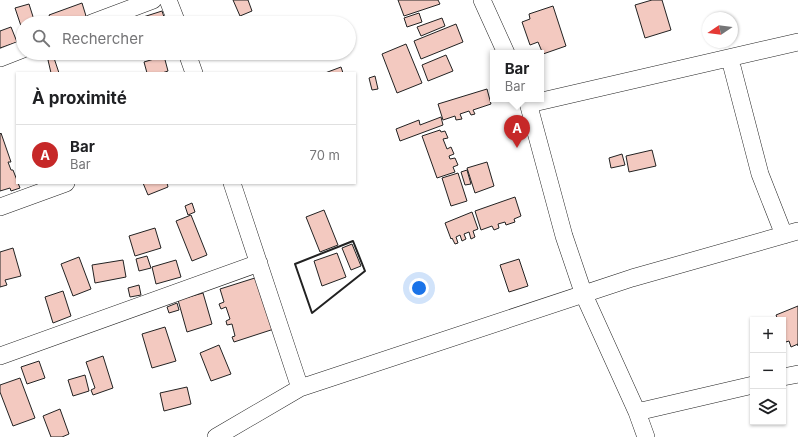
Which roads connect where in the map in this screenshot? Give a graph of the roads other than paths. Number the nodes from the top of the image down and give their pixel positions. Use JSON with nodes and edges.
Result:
{"nodes":[{"id":1,"x":153,"y":0,"type":"edge"},
{"id":2,"x":168,"y":0,"type":"edge"},
{"id":3,"x":482,"y":0,"type":"edge"},
{"id":4,"x":111,"y":16,"type":"edge"},
{"id":5,"x":174,"y":16,"type":"edge"},
{"id":6,"x":798,"y":42,"type":"edge"},
{"id":7,"x":505,"y":50,"type":"edge"},
{"id":8,"x":16,"y":52,"type":"edge"},
{"id":9,"x":0,"y":58,"type":"edge"},
{"id":10,"x":730,"y":59,"type":"junction"},
{"id":11,"x":189,"y":60,"type":"edge"},
{"id":12,"x":194,"y":72,"type":"edge"},
{"id":13,"x":544,"y":98,"type":"edge"},
{"id":14,"x":528,"y":102,"type":"edge"},
{"id":15,"x":63,"y":184,"type":"edge"},
{"id":16,"x":232,"y":184,"type":"edge"},
{"id":17,"x":0,"y":207,"type":"edge"},
{"id":18,"x":791,"y":233,"type":"edge"},
{"id":19,"x":259,"y":263,"type":"junction"},
{"id":20,"x":584,"y":295,"type":"junction"},
{"id":21,"x":0,"y":356,"type":"edge"},
{"id":22,"x":798,"y":374,"type":"edge"},
{"id":23,"x":786,"y":376,"type":"edge"},
{"id":24,"x":750,"y":385,"type":"edge"},
{"id":25,"x":300,"y":388,"type":"junction"},
{"id":26,"x":637,"y":412,"type":"junction"},
{"id":27,"x":216,"y":437,"type":"edge"},
{"id":28,"x":646,"y":437,"type":"edge"}],
"edges":[{"from":1,"to":4,"type":"street"},
{"from":2,"to":5,"type":"street"},
{"from":3,"to":7,"type":"street"},
{"from":6,"to":10,"type":"street"},
{"from":8,"to":9,"type":"street"},
{"from":10,"to":13,"type":"street"},
{"from":10,"to":18,"type":"street"},
{"from":11,"to":12,"type":"street"},
{"from":14,"to":20,"type":"street"},
{"from":15,"to":17,"type":"street"},
{"from":16,"to":19,"type":"street"},
{"from":18,"to":20,"type":"street"},
{"from":19,"to":21,"type":"street"},
{"from":19,"to":25,"type":"street"},
{"from":20,"to":25,"type":"street"},
{"from":20,"to":26,"type":"street"},
{"from":22,"to":23,"type":"street"},
{"from":24,"to":26,"type":"street"},
{"from":25,"to":27,"type":"street"},
{"from":26,"to":28,"type":"street"}]}
